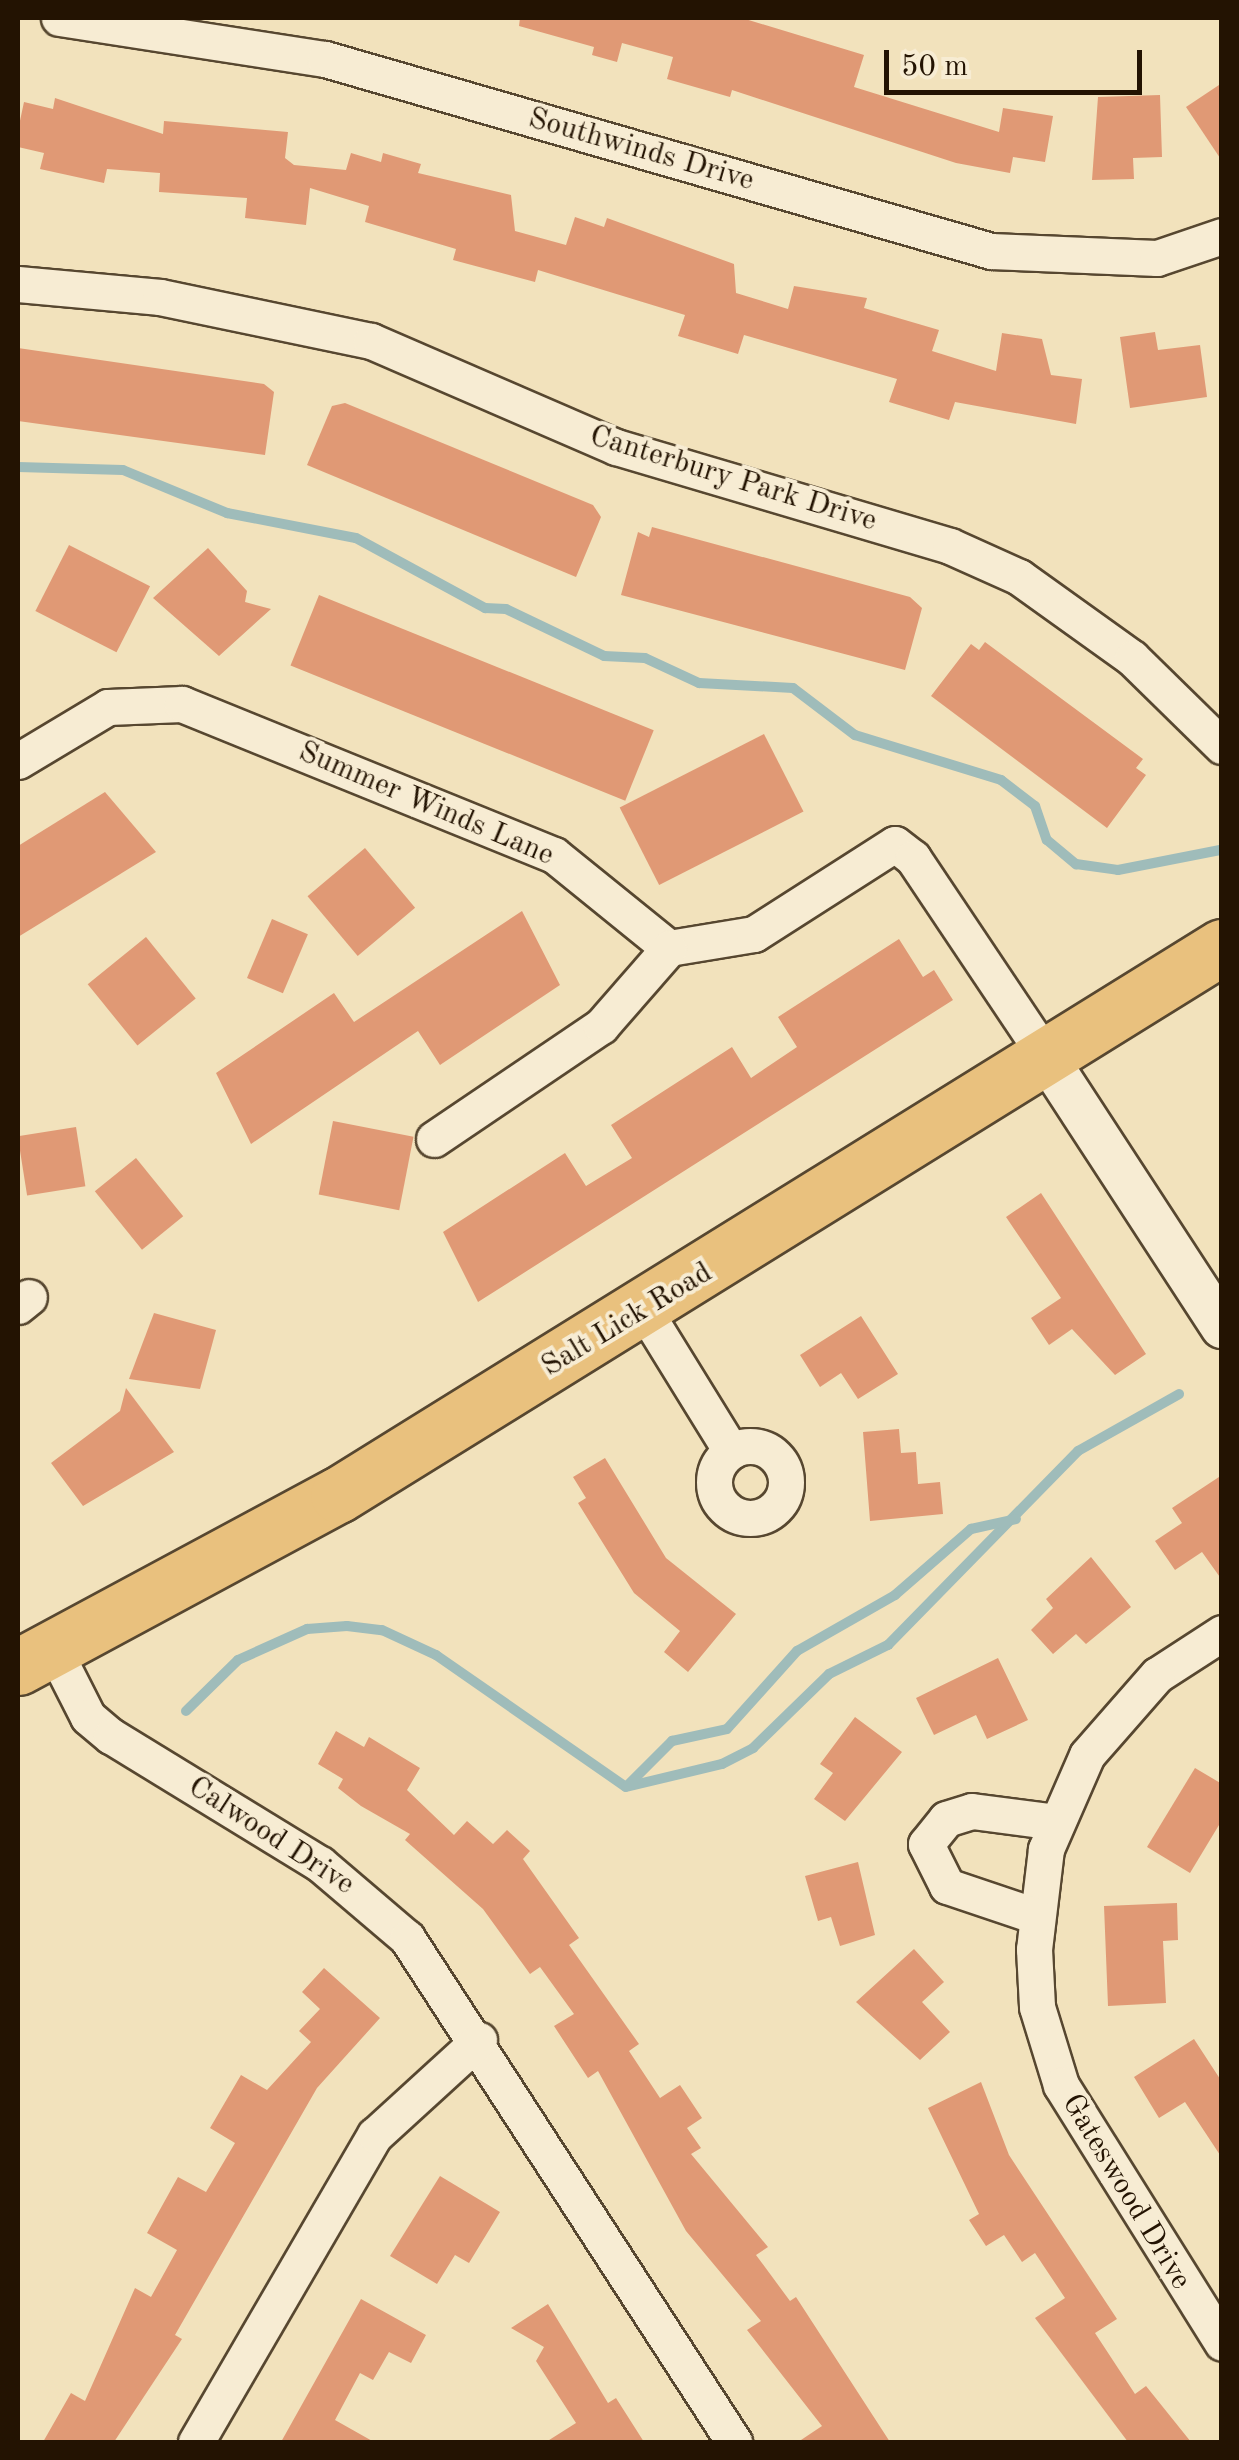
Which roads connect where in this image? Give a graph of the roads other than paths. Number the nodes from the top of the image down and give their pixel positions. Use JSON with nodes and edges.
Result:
{"nodes":[{"id":1,"x":59,"y":18,"type":"edge"},
{"id":2,"x":1222,"y":236,"type":"edge"},
{"id":3,"x":18,"y":284,"type":"edge"},
{"id":4,"x":1222,"y":746,"type":"edge"},
{"id":5,"x":18,"y":761,"type":"edge"},
{"id":6,"x":1222,"y":946,"type":"edge"},
{"id":7,"x":670,"y":948,"type":"junction"},
{"id":8,"x":1048,"y":1060,"type":"junction"},
{"id":9,"x":434,"y":1139,"type":"dead end"},
{"id":10,"x":644,"y":1310,"type":"junction"},
{"id":11,"x":1222,"y":1327,"type":"edge"},
{"id":12,"x":731,"y":1451,"type":"dead end"},
{"id":13,"x":1222,"y":1633,"type":"edge"},
{"id":14,"x":35,"y":1657,"type":"edge"},
{"id":15,"x":1055,"y":1822,"type":"junction"},
{"id":16,"x":1036,"y":1916,"type":"junction"},
{"id":17,"x":479,"y":2040,"type":"junction"},
{"id":18,"x":1222,"y":2342,"type":"edge"},
{"id":19,"x":196,"y":2442,"type":"edge"},
{"id":20,"x":734,"y":2442,"type":"edge"}],
"edges":[{"from":1,"to":2,"type":"street","name":"Southwinds Drive"},
{"from":3,"to":4,"type":"street","name":"Canterbury Park Drive"},
{"from":5,"to":7,"type":"street","name":"Summer Winds Lane"},
{"from":6,"to":8,"type":"main road","name":"Salt Lick Road"},
{"from":7,"to":8,"type":"street"},
{"from":7,"to":9,"type":"street"},
{"from":8,"to":10,"type":"main road","name":"Salt Lick Road"},
{"from":8,"to":11,"type":"street"},
{"from":10,"to":12,"type":"street"},
{"from":10,"to":14,"type":"main road","name":"Salt Lick Road"},
{"from":13,"to":15,"type":"street","name":"Gateswood Drive"},
{"from":14,"to":17,"type":"street","name":"Calwood Drive"},
{"from":15,"to":16,"type":"street","name":"Gateswood Drive"},
{"from":15,"to":16,"type":"street"},
{"from":16,"to":18,"type":"street","name":"Gateswood Drive"},
{"from":17,"to":19,"type":"street"},
{"from":17,"to":20,"type":"street","name":"Calwood Drive"}]}
